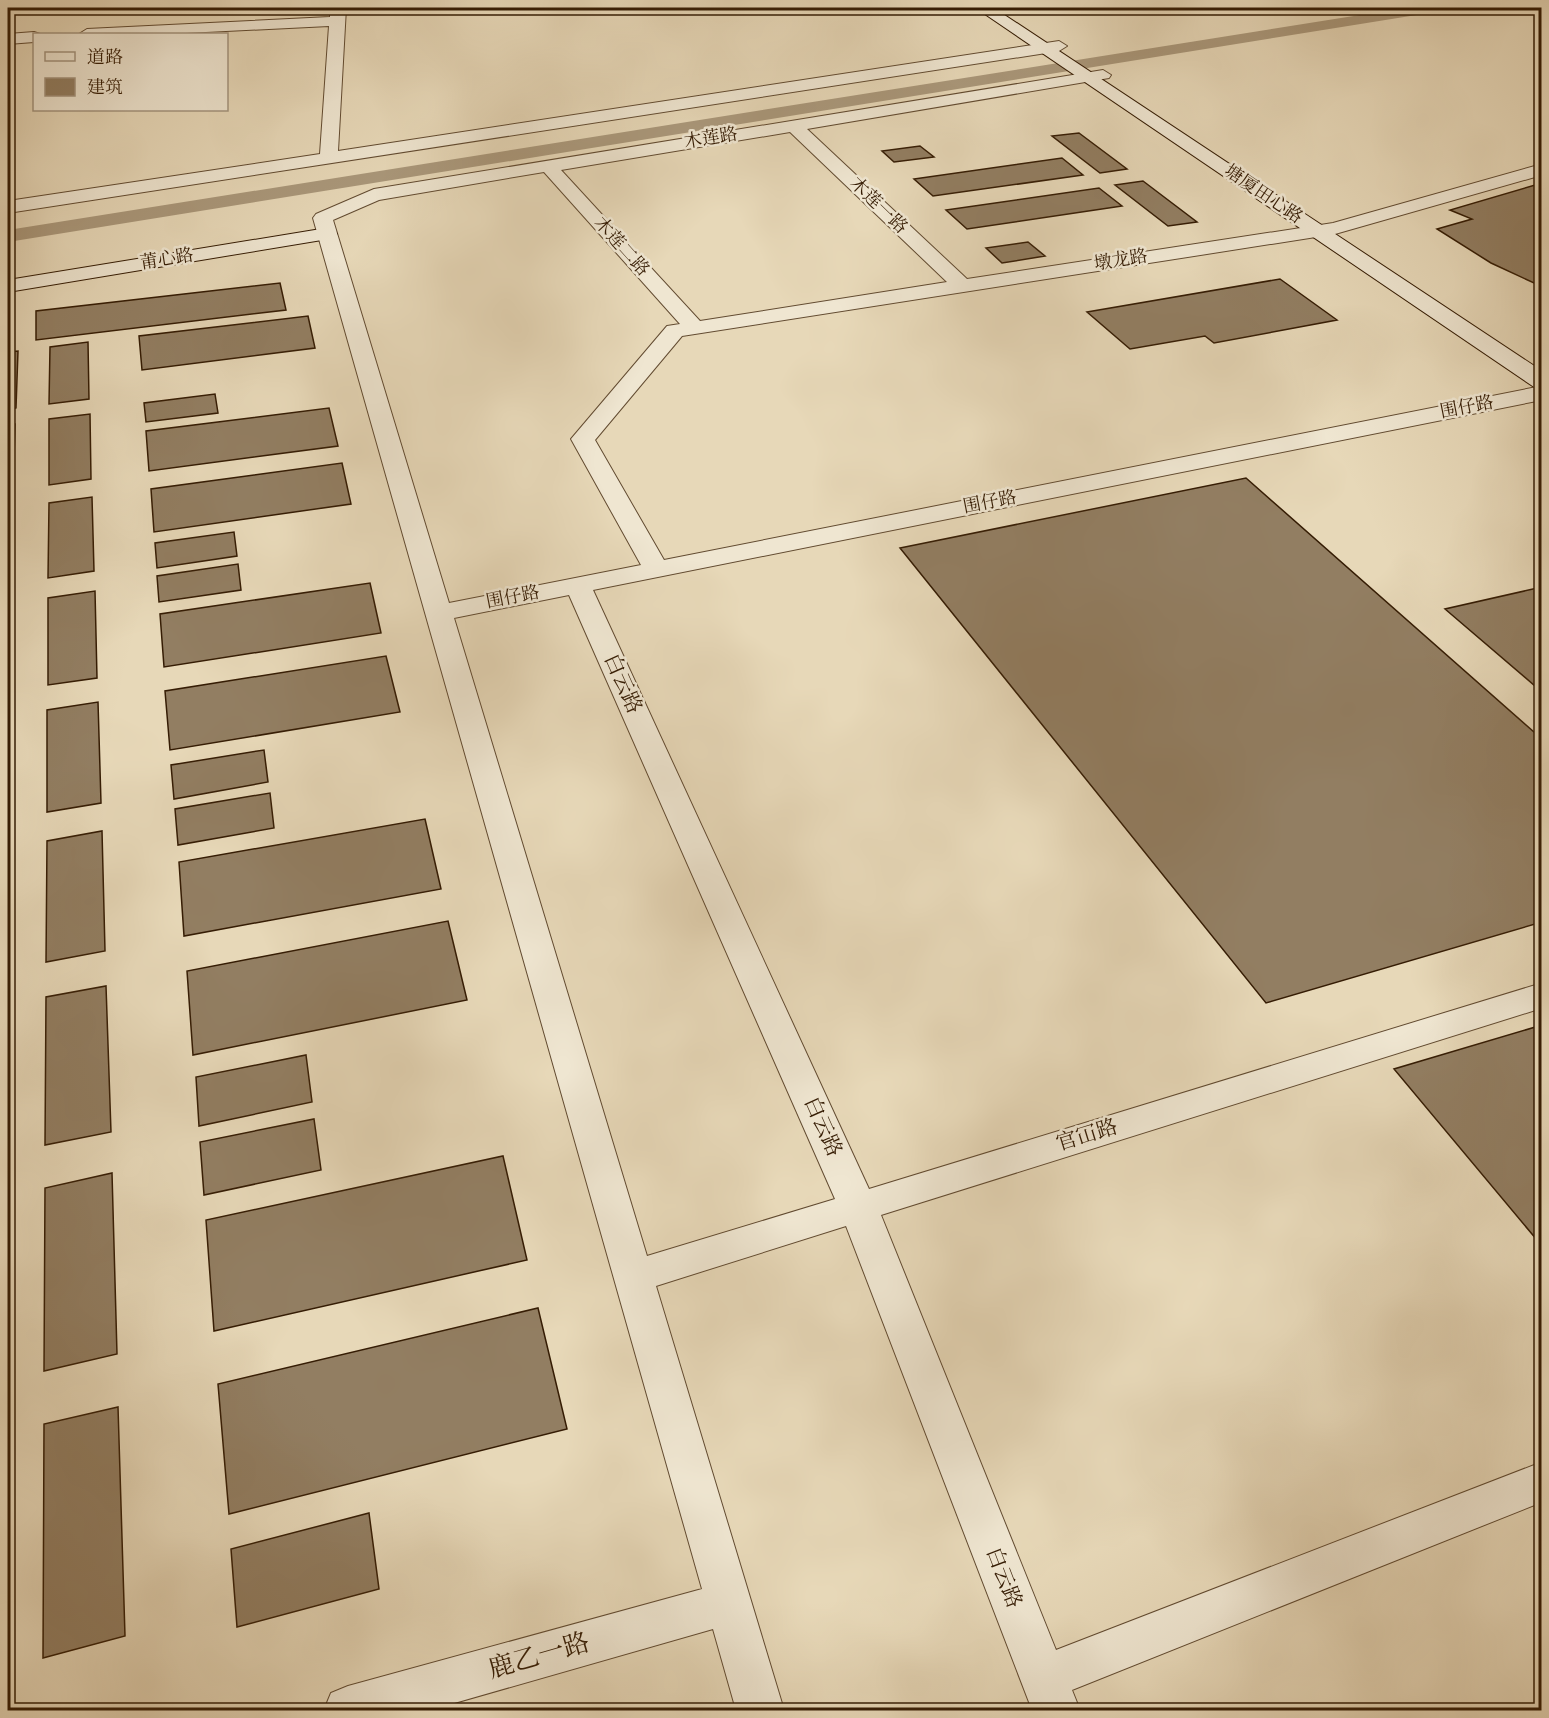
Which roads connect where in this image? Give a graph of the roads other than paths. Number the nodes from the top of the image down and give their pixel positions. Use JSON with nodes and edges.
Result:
{"nodes":[{"id":1,"x":984,"y":8,"type":"edge"},
{"id":2,"x":1002,"y":8,"type":"edge"},
{"id":3,"x":337,"y":14,"type":"edge"},
{"id":4,"x":100,"y":33,"type":"edge"},
{"id":5,"x":33,"y":37,"type":"edge"},
{"id":6,"x":8,"y":39,"type":"edge"},
{"id":7,"x":1072,"y":61,"type":"junction"},
{"id":8,"x":794,"y":126,"type":"junction"},
{"id":9,"x":329,"y":156,"type":"junction"},
{"id":10,"x":548,"y":166,"type":"junction"},
{"id":11,"x":1542,"y":169,"type":"edge"},
{"id":12,"x":8,"y":207,"type":"edge"},
{"id":13,"x":325,"y":226,"type":"junction"},
{"id":14,"x":1325,"y":230,"type":"junction"},
{"id":15,"x":8,"y":269,"type":"edge"},
{"id":16,"x":8,"y":286,"type":"edge"},
{"id":17,"x":962,"y":286,"type":"junction"},
{"id":18,"x":695,"y":328,"type":"junction"},
{"id":19,"x":1542,"y":365,"type":"edge"},
{"id":20,"x":1542,"y":382,"type":"edge"},
{"id":21,"x":1542,"y":393,"type":"edge"},
{"id":22,"x":657,"y":570,"type":"junction"},
{"id":23,"x":578,"y":585,"type":"junction"},
{"id":24,"x":439,"y":613,"type":"junction"},
{"id":25,"x":1542,"y":996,"type":"edge"},
{"id":26,"x":858,"y":1207,"type":"junction"},
{"id":27,"x":633,"y":1277,"type":"junction"},
{"id":28,"x":1542,"y":1482,"type":"edge"},
{"id":29,"x":729,"y":1603,"type":"junction"},
{"id":30,"x":1049,"y":1694,"type":"edge"},
{"id":31,"x":348,"y":1710,"type":"edge"},
{"id":32,"x":760,"y":1710,"type":"edge"}],
"edges":[{"from":1,"to":7,"type":"main road","name":"塘厦田心路"},
{"from":2,"to":7,"type":"main road","name":"塘厦田心路"},
{"from":3,"to":4,"type":"street"},
{"from":3,"to":9,"type":"street"},
{"from":5,"to":6,"type":"street"},
{"from":7,"to":8,"type":"street","name":"木莲路"},
{"from":7,"to":9,"type":"street"},
{"from":7,"to":14,"type":"main road","name":"塘厦田心路"},
{"from":8,"to":10,"type":"street","name":"木莲路"},
{"from":8,"to":17,"type":"street","name":"木莲一路"},
{"from":9,"to":12,"type":"street"},
{"from":10,"to":13,"type":"street","name":"木莲路"},
{"from":10,"to":18,"type":"street","name":"木莲二路"},
{"from":11,"to":14,"type":"street","name":"墩龙路"},
{"from":13,"to":15,"type":"main road","name":"莆心路"},
{"from":13,"to":16,"type":"main road","name":"莆心路"},
{"from":13,"to":24,"type":"street"},
{"from":14,"to":17,"type":"street","name":"墩龙路"},
{"from":14,"to":19,"type":"main road","name":"塘厦田心路"},
{"from":14,"to":20,"type":"main road","name":"塘厦田心路"},
{"from":17,"to":18,"type":"street","name":"墩龙路"},
{"from":18,"to":22,"type":"street","name":"墩龙路"},
{"from":21,"to":22,"type":"street","name":"围仔路"},
{"from":22,"to":23,"type":"street","name":"围仔路"},
{"from":23,"to":24,"type":"street","name":"围仔路"},
{"from":23,"to":26,"type":"street","name":"白云路"},
{"from":24,"to":27,"type":"street"},
{"from":25,"to":26,"type":"street","name":"官冚路"},
{"from":26,"to":27,"type":"street","name":"官冚路"},
{"from":26,"to":30,"type":"street","name":"白云路"},
{"from":27,"to":29,"type":"street"},
{"from":28,"to":30,"type":"street","name":"白云路"},
{"from":29,"to":31,"type":"street","name":"鹿乙一路"},
{"from":29,"to":32,"type":"street"}]}
